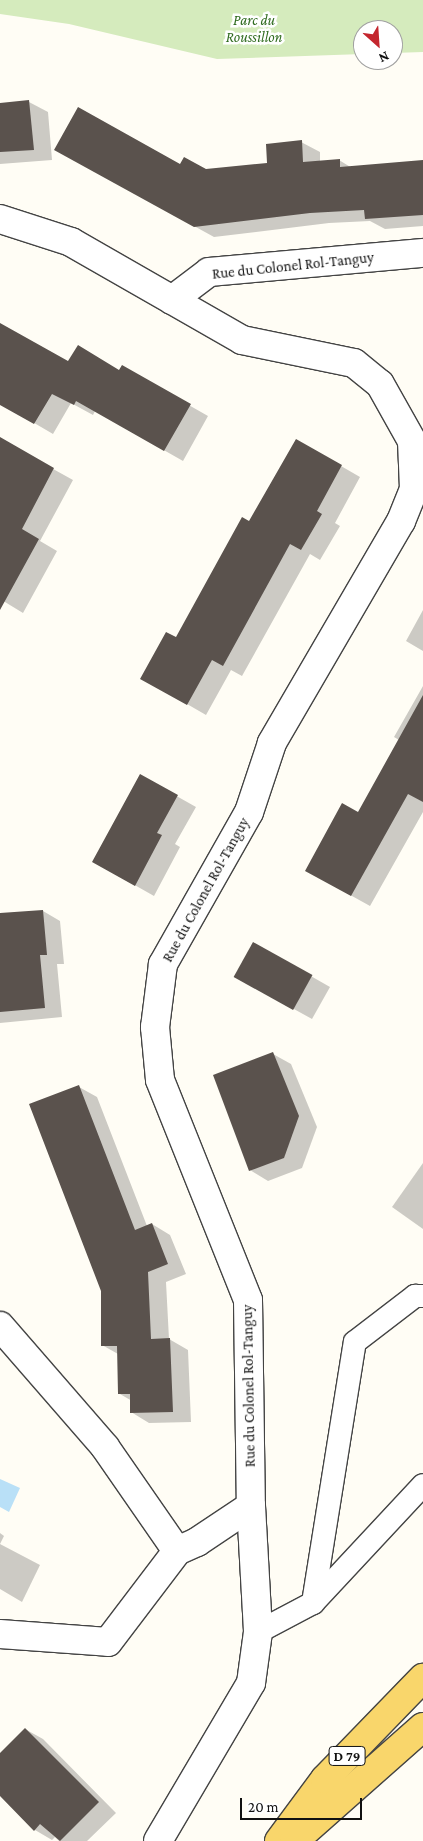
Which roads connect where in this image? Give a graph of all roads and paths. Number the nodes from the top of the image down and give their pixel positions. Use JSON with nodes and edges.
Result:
{"nodes":[{"id":1,"x":0,"y":219,"type":"edge"},
{"id":2,"x":423,"y":252,"type":"edge"},
{"id":3,"x":172,"y":300,"type":"junction"},
{"id":4,"x":423,"y":1296,"type":"edge"},
{"id":5,"x":0,"y":1326,"type":"edge"},
{"id":6,"x":423,"y":1485,"type":"edge"},
{"id":7,"x":251,"y":1506,"type":"junction"},
{"id":8,"x":177,"y":1551,"type":"junction"},
{"id":9,"x":313,"y":1603,"type":"junction"},
{"id":10,"x":258,"y":1632,"type":"junction"},
{"id":11,"x":1,"y":1637,"type":"edge"},
{"id":12,"x":423,"y":1678,"type":"edge"},
{"id":13,"x":423,"y":1727,"type":"edge"},
{"id":14,"x":158,"y":1841,"type":"edge"},
{"id":15,"x":279,"y":1841,"type":"edge"},
{"id":16,"x":294,"y":1841,"type":"edge"}],
"edges":[{"from":1,"to":3,"type":"street","name":"Rue du Colonel Rol-Tanguy"},
{"from":2,"to":3,"type":"street","name":"Rue du Colonel Rol-Tanguy"},
{"from":3,"to":7,"type":"street","name":"Rue du Colonel Rol-Tanguy"},
{"from":4,"to":9,"type":"lane"},
{"from":5,"to":8,"type":"street"},
{"from":6,"to":9,"type":"lane"},
{"from":7,"to":8,"type":"street"},
{"from":7,"to":10,"type":"street","name":"Rue du Colonel Rol-Tanguy"},
{"from":8,"to":11,"type":"street"},
{"from":9,"to":10,"type":"lane"},
{"from":10,"to":14,"type":"street","name":"Rue du Colonel Rol-Tanguy"},
{"from":12,"to":15,"type":"main road","number":"D 79"},
{"from":13,"to":16,"type":"main road","number":"D 79"}]}
